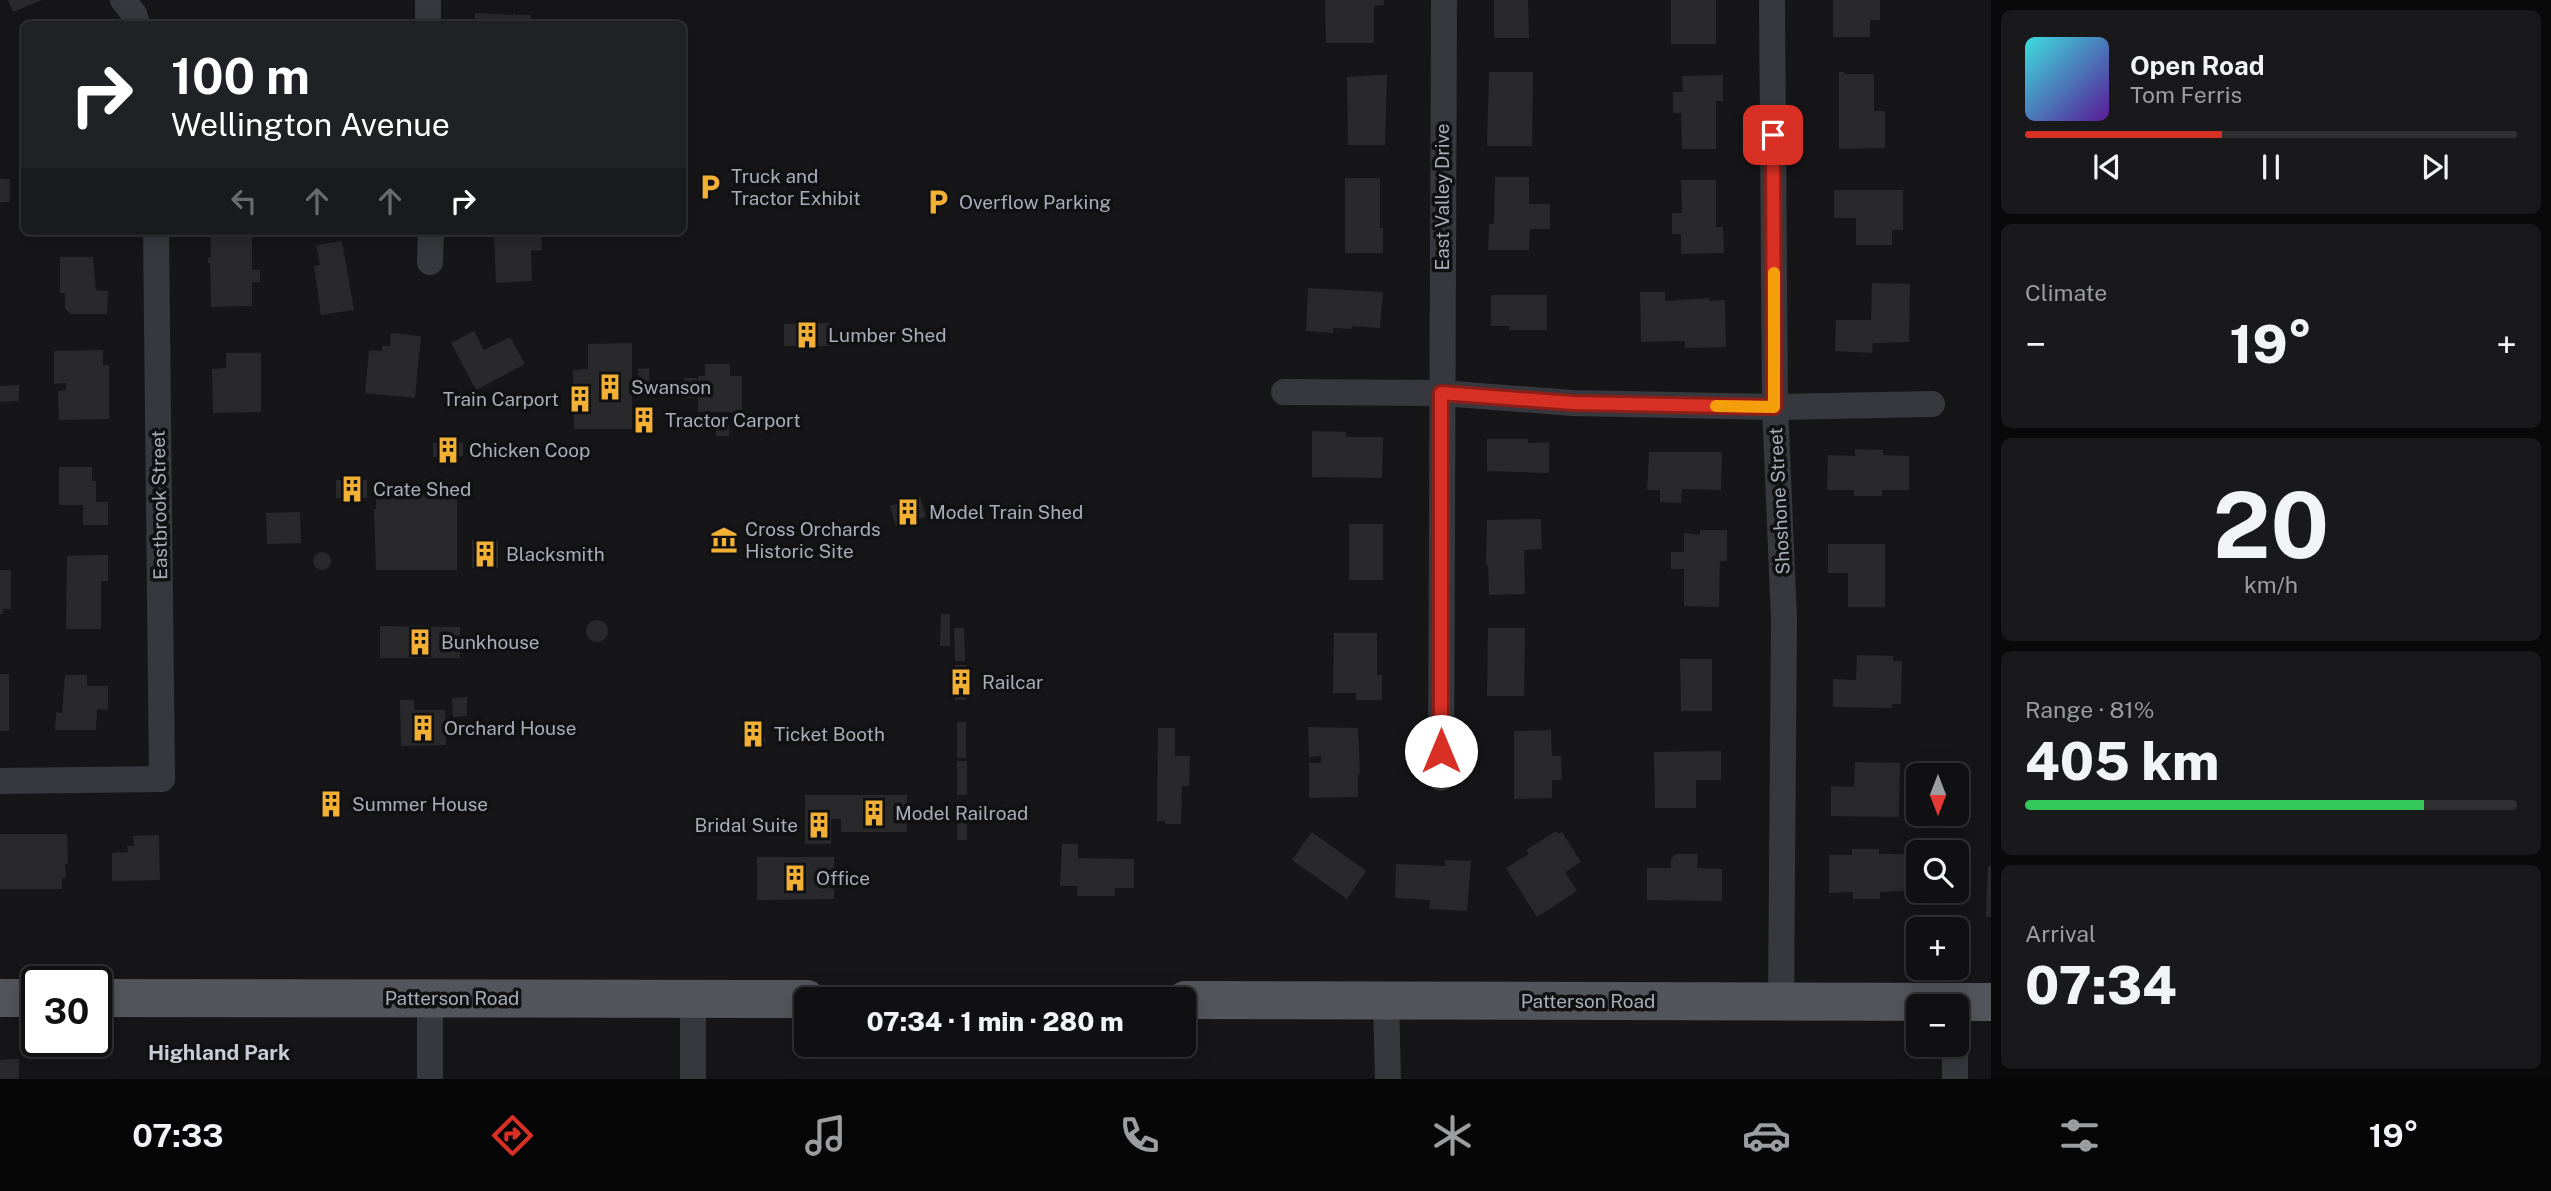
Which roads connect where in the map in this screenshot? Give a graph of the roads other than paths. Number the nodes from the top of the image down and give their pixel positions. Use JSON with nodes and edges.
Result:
{"nodes":[{"id":1,"x":123,"y":0,"type":"edge"},
{"id":2,"x":428,"y":0,"type":"edge"},
{"id":3,"x":1444,"y":0,"type":"edge"},
{"id":4,"x":1772,"y":0,"type":"edge"},
{"id":5,"x":136,"y":21,"type":"edge"},
{"id":6,"x":428,"y":21,"type":"edge"},
{"id":7,"x":156,"y":235,"type":"edge"},
{"id":8,"x":431,"y":235,"type":"edge"},
{"id":9,"x":430,"y":262,"type":"dead end"},
{"id":10,"x":1284,"y":392,"type":"dead end"},
{"id":11,"x":1441,"y":393,"type":"junction"},
{"id":12,"x":1932,"y":404,"type":"dead end"},
{"id":13,"x":1774,"y":407,"type":"junction"},
{"id":14,"x":1441,"y":778,"type":"dead end"},
{"id":15,"x":0,"y":781,"type":"edge"},
{"id":16,"x":0,"y":998,"type":"edge"},
{"id":17,"x":21,"y":998,"type":"edge"},
{"id":18,"x":112,"y":998,"type":"edge"},
{"id":19,"x":430,"y":998,"type":"junction"},
{"id":20,"x":693,"y":999,"type":"junction"},
{"id":21,"x":794,"y":999,"type":"edge"},
{"id":22,"x":1196,"y":1000,"type":"edge"},
{"id":23,"x":1387,"y":1001,"type":"junction"},
{"id":24,"x":1781,"y":1002,"type":"junction"},
{"id":25,"x":1906,"y":1003,"type":"edge"},
{"id":26,"x":1955,"y":1057,"type":"edge"},
{"id":27,"x":430,"y":1079,"type":"edge"},
{"id":28,"x":693,"y":1079,"type":"edge"},
{"id":29,"x":1388,"y":1079,"type":"edge"},
{"id":30,"x":1955,"y":1079,"type":"edge"}],
"edges":[{"from":1,"to":5,"type":"street"},
{"from":2,"to":6,"type":"street"},
{"from":3,"to":11,"type":"street","name":"East Valley Drive"},
{"from":4,"to":13,"type":"street","name":"Shoshone Street"},
{"from":7,"to":15,"type":"street","name":"Eastbrook Street"},
{"from":8,"to":9,"type":"street"},
{"from":10,"to":11,"type":"street"},
{"from":11,"to":13,"type":"street"},
{"from":11,"to":14,"type":"street","name":"East Valley Drive"},
{"from":12,"to":13,"type":"street"},
{"from":13,"to":24,"type":"street","name":"Shoshone Street"},
{"from":16,"to":17,"type":"main road"},
{"from":18,"to":19,"type":"main road","name":"Patterson Road"},
{"from":19,"to":20,"type":"main road","name":"Patterson Road"},
{"from":19,"to":27,"type":"street"},
{"from":20,"to":21,"type":"main road","name":"Patterson Road"},
{"from":20,"to":28,"type":"street"},
{"from":22,"to":23,"type":"main road","name":"Patterson Road"},
{"from":23,"to":24,"type":"main road","name":"Patterson Road"},
{"from":23,"to":29,"type":"street"},
{"from":24,"to":25,"type":"main road","name":"Patterson Road"},
{"from":26,"to":30,"type":"street"}]}
